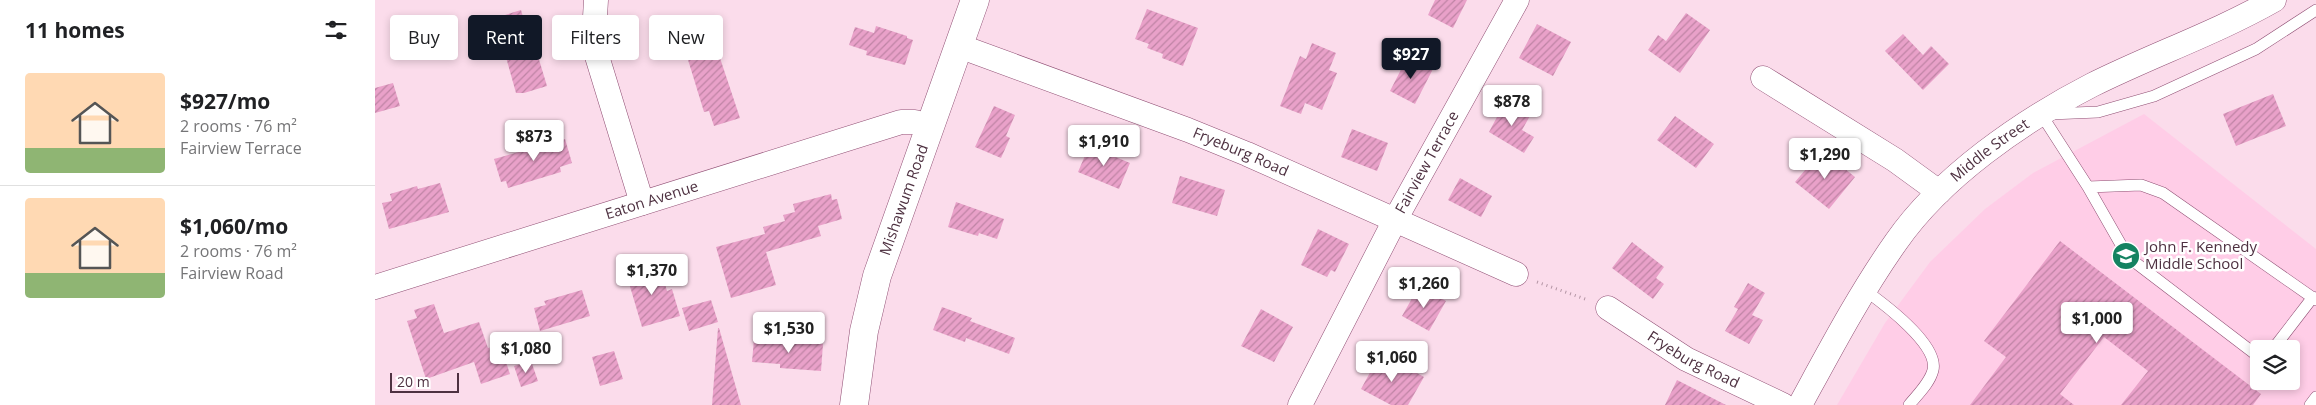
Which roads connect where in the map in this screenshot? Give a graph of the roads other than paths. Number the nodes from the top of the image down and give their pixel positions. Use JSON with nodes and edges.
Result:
{"nodes":[{"id":1,"x":596,"y":0,"type":"edge"},
{"id":2,"x":975,"y":0,"type":"edge"},
{"id":3,"x":1517,"y":0,"type":"edge"},
{"id":4,"x":2270,"y":1,"type":"edge"},
{"id":5,"x":2316,"y":10,"type":"edge"},
{"id":6,"x":959,"y":46,"type":"junction"},
{"id":7,"x":1763,"y":78,"type":"dead end"},
{"id":8,"x":2041,"y":114,"type":"junction"},
{"id":9,"x":930,"y":126,"type":"junction"},
{"id":10,"x":2088,"y":187,"type":"junction"},
{"id":11,"x":1939,"y":192,"type":"junction"},
{"id":12,"x":642,"y":203,"type":"junction"},
{"id":13,"x":1395,"y":220,"type":"junction"},
{"id":14,"x":1516,"y":274,"type":"road end"},
{"id":15,"x":375,"y":287,"type":"edge"},
{"id":16,"x":1866,"y":291,"type":"junction"},
{"id":17,"x":2314,"y":298,"type":"edge"},
{"id":18,"x":1608,"y":308,"type":"road end"},
{"id":19,"x":2280,"y":340,"type":"edge"},
{"id":20,"x":2250,"y":350,"type":"edge"},
{"id":21,"x":2316,"y":397,"type":"edge"},
{"id":22,"x":854,"y":405,"type":"edge"},
{"id":23,"x":1300,"y":405,"type":"edge"},
{"id":24,"x":1783,"y":405,"type":"edge"},
{"id":25,"x":1799,"y":405,"type":"edge"},
{"id":26,"x":1909,"y":405,"type":"edge"},
{"id":27,"x":2310,"y":405,"type":"edge"}],
"edges":[{"from":1,"to":12,"type":"street"},
{"from":2,"to":6,"type":"main road","name":"Mishawum Road"},
{"from":3,"to":13,"type":"street","name":"Fairview Terrace"},
{"from":4,"to":8,"type":"street","name":"Middle Street"},
{"from":5,"to":8,"type":"lane"},
{"from":6,"to":9,"type":"main road","name":"Mishawum Road"},
{"from":6,"to":13,"type":"street","name":"Fryeburg Road"},
{"from":7,"to":11,"type":"street"},
{"from":8,"to":10,"type":"lane"},
{"from":8,"to":11,"type":"street","name":"Middle Street"},
{"from":9,"to":12,"type":"street","name":"Eaton Avenue"},
{"from":9,"to":22,"type":"main road","name":"Mishawum Road"},
{"from":10,"to":17,"type":"lane"},
{"from":10,"to":20,"type":"lane"},
{"from":11,"to":16,"type":"street","name":"Middle Street"},
{"from":12,"to":15,"type":"street","name":"Eaton Avenue"},
{"from":13,"to":14,"type":"street","name":"Fryeburg Road"},
{"from":13,"to":23,"type":"street","name":"Fairview Terrace"},
{"from":16,"to":25,"type":"street","name":"Middle Street"},
{"from":16,"to":26,"type":"lane"},
{"from":17,"to":19,"type":"lane"},
{"from":18,"to":24,"type":"street","name":"Fryeburg Road"},
{"from":21,"to":27,"type":"lane"}]}
